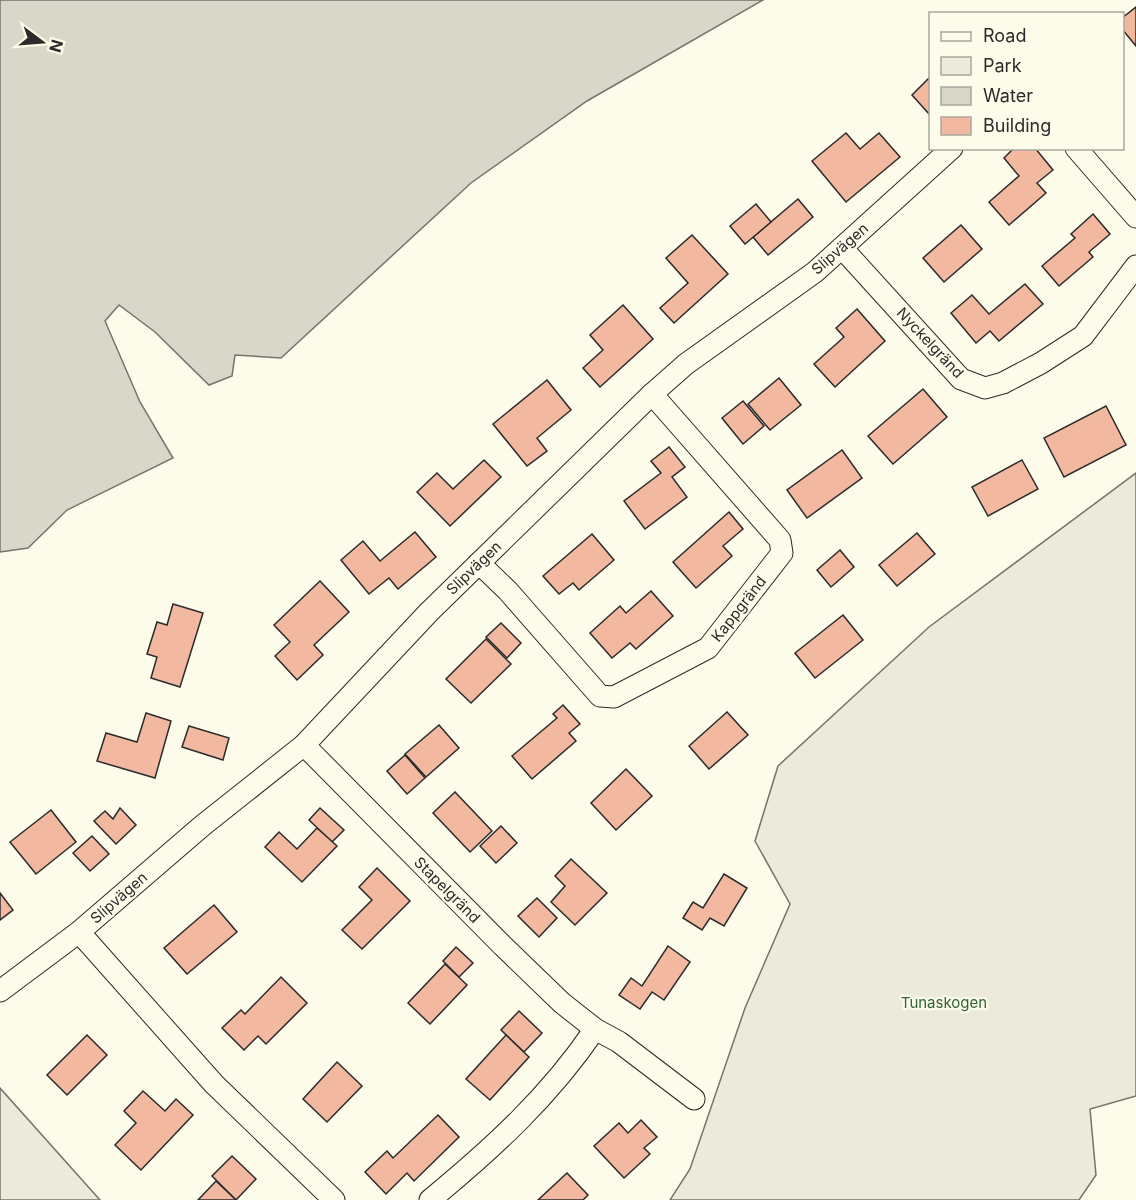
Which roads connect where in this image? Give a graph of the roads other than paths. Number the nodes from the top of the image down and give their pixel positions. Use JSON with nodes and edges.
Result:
{"nodes":[{"id":1,"x":950,"y":150,"type":"edge"},
{"id":2,"x":1078,"y":150,"type":"edge"},
{"id":3,"x":1136,"y":217,"type":"edge"},
{"id":4,"x":843,"y":248,"type":"junction"},
{"id":5,"x":1136,"y":266,"type":"edge"},
{"id":6,"x":652,"y":394,"type":"junction"},
{"id":7,"x":479,"y":563,"type":"junction"},
{"id":8,"x":304,"y":745,"type":"junction"},
{"id":9,"x":79,"y":932,"type":"junction"},
{"id":10,"x":0,"y":991,"type":"edge"},
{"id":11,"x":595,"y":1029,"type":"junction"},
{"id":12,"x":694,"y":1099,"type":"dead end"},
{"id":13,"x":333,"y":1200,"type":"edge"},
{"id":14,"x":430,"y":1200,"type":"edge"}],
"edges":[{"from":1,"to":4,"type":"street","name":"Slipvägen"},
{"from":2,"to":3,"type":"street"},
{"from":4,"to":5,"type":"street","name":"Nyckelgränd"},
{"from":4,"to":6,"type":"street","name":"Slipvägen"},
{"from":6,"to":7,"type":"street","name":"Slipvägen"},
{"from":6,"to":7,"type":"street","name":"Kappgränd"},
{"from":7,"to":8,"type":"street","name":"Slipvägen"},
{"from":8,"to":9,"type":"street","name":"Slipvägen"},
{"from":8,"to":11,"type":"street","name":"Stapelgränd"},
{"from":9,"to":10,"type":"street","name":"Slipvägen"},
{"from":9,"to":13,"type":"street"},
{"from":11,"to":12,"type":"street","name":"Stapelgränd"},
{"from":11,"to":14,"type":"street"}]}
